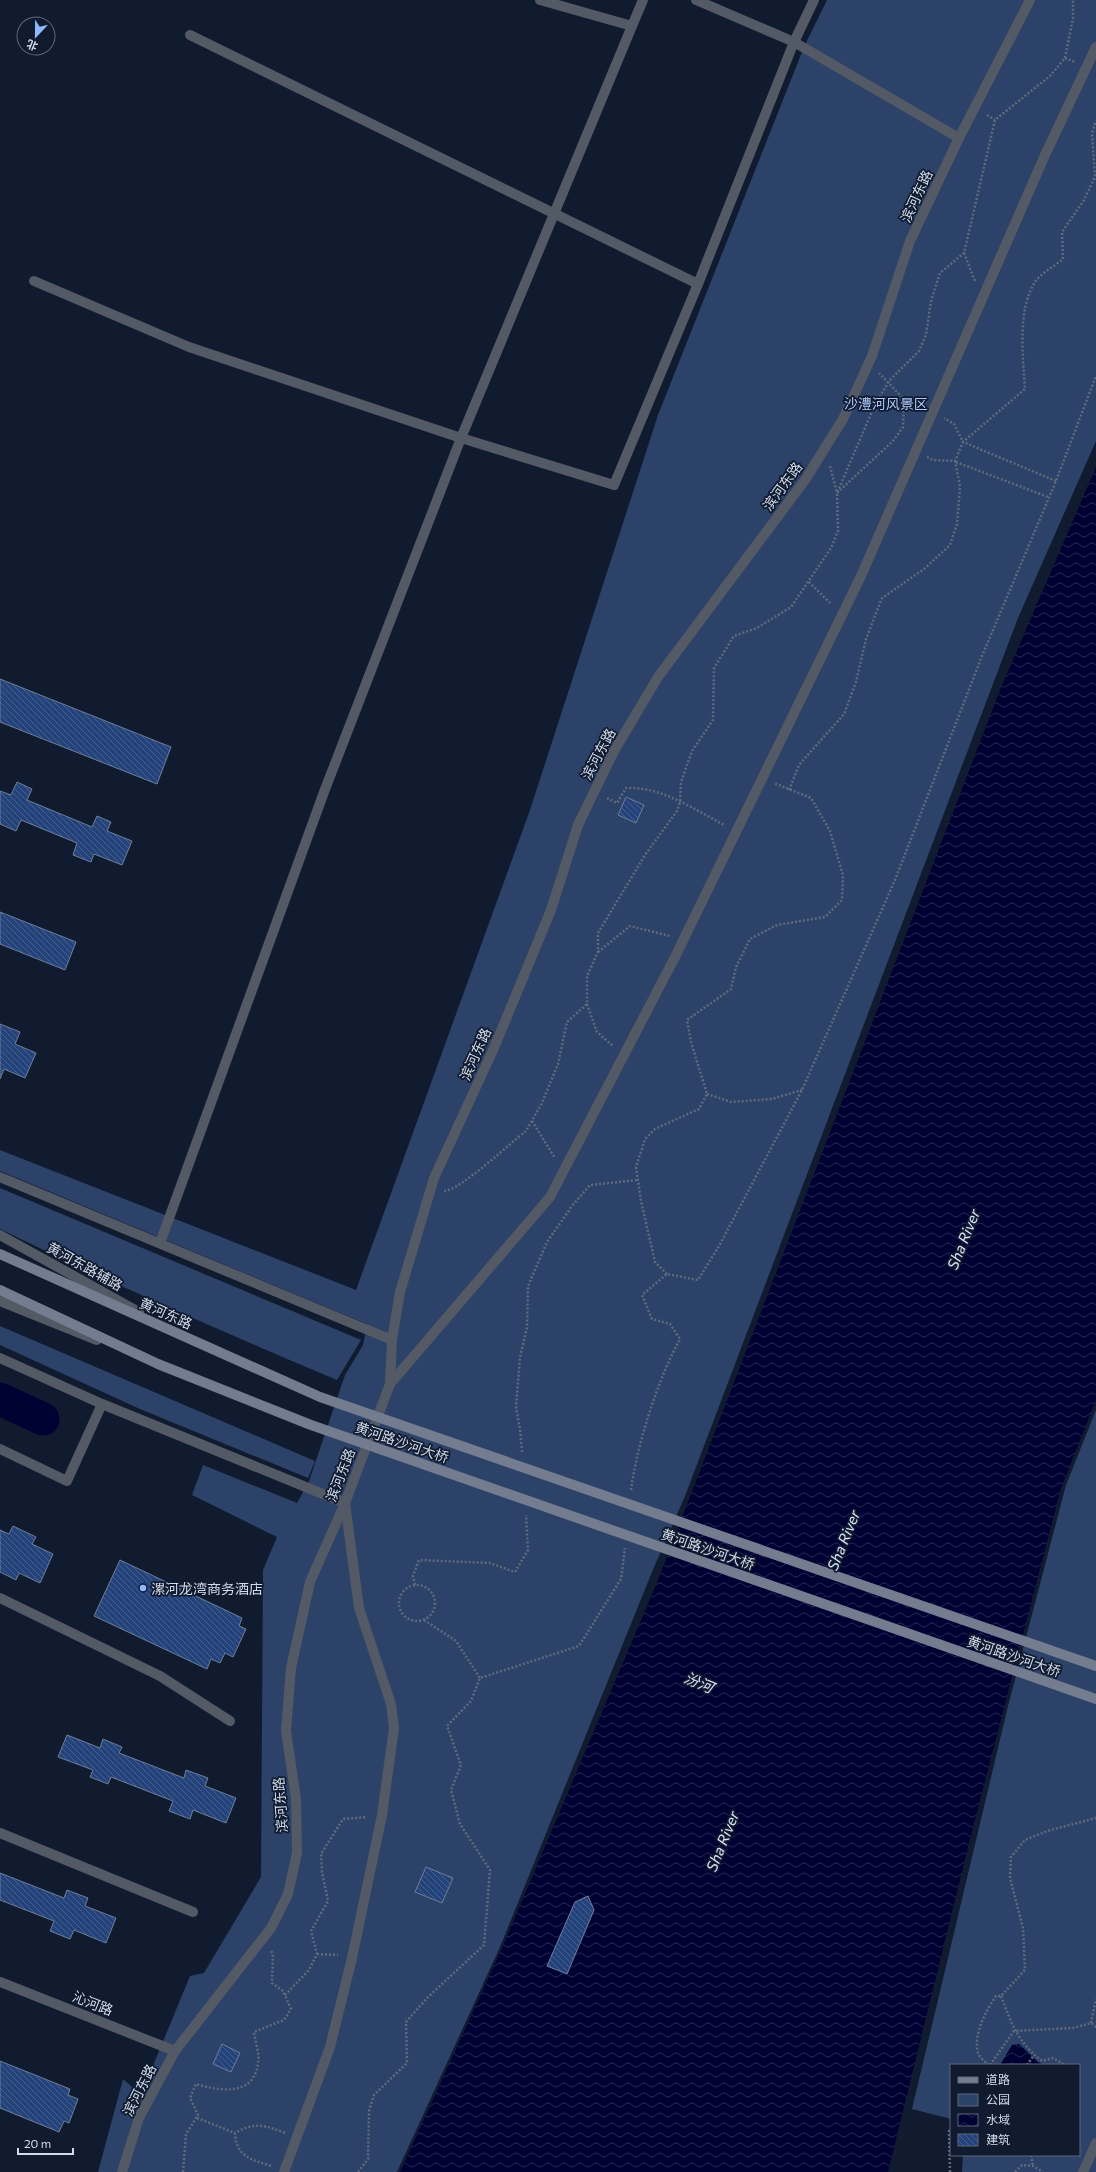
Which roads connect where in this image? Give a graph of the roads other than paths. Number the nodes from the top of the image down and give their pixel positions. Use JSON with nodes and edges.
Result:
{"nodes":[{"id":1,"x":540,"y":0,"type":"edge"},
{"id":2,"x":643,"y":0,"type":"edge"},
{"id":3,"x":696,"y":0,"type":"edge"},
{"id":4,"x":814,"y":0,"type":"edge"},
{"id":5,"x":1030,"y":0,"type":"edge"},
{"id":6,"x":632,"y":26,"type":"junction"},
{"id":7,"x":190,"y":35,"type":"dead end"},
{"id":8,"x":794,"y":42,"type":"junction"},
{"id":9,"x":1096,"y":47,"type":"edge"},
{"id":10,"x":959,"y":138,"type":"junction"},
{"id":11,"x":553,"y":213,"type":"junction"},
{"id":12,"x":34,"y":281,"type":"dead end"},
{"id":13,"x":698,"y":284,"type":"junction"},
{"id":14,"x":461,"y":438,"type":"junction"},
{"id":15,"x":0,"y":1177,"type":"edge"},
{"id":16,"x":0,"y":1235,"type":"edge"},
{"id":17,"x":160,"y":1243,"type":"junction"},
{"id":18,"x":0,"y":1254,"type":"edge"},
{"id":19,"x":0,"y":1290,"type":"edge"},
{"id":20,"x":0,"y":1301,"type":"edge"},
{"id":21,"x":177,"y":1333,"type":"junction"},
{"id":22,"x":392,"y":1340,"type":"junction"},
{"id":23,"x":0,"y":1358,"type":"edge"},
{"id":24,"x":158,"y":1364,"type":"junction"},
{"id":25,"x":390,"y":1384,"type":"junction"},
{"id":26,"x":320,"y":1397,"type":"joint"},
{"id":27,"x":102,"y":1404,"type":"junction"},
{"id":28,"x":0,"y":1449,"type":"edge"},
{"id":29,"x":345,"y":1503,"type":"junction"},
{"id":30,"x":0,"y":1598,"type":"edge"},
{"id":31,"x":1096,"y":1666,"type":"edge"},
{"id":32,"x":1096,"y":1699,"type":"edge"},
{"id":33,"x":230,"y":1720,"type":"dead end"},
{"id":34,"x":0,"y":1833,"type":"edge"},
{"id":35,"x":193,"y":1912,"type":"dead end"},
{"id":36,"x":0,"y":1982,"type":"edge"},
{"id":37,"x":175,"y":2051,"type":"junction"},
{"id":38,"x":1096,"y":2143,"type":"edge"},
{"id":39,"x":122,"y":2172,"type":"edge"},
{"id":40,"x":284,"y":2172,"type":"edge"},
{"id":41,"x":1083,"y":2172,"type":"edge"}],
"edges":[{"from":1,"to":6,"type":"street"},
{"from":2,"to":6,"type":"street"},
{"from":3,"to":8,"type":"street"},
{"from":4,"to":8,"type":"street"},
{"from":5,"to":10,"type":"street","name":"滨河东路"},
{"from":6,"to":11,"type":"street"},
{"from":7,"to":11,"type":"street"},
{"from":8,"to":10,"type":"street"},
{"from":8,"to":13,"type":"street"},
{"from":9,"to":25,"type":"street"},
{"from":10,"to":22,"type":"street","name":"滨河东路"},
{"from":11,"to":13,"type":"street"},
{"from":11,"to":14,"type":"street"},
{"from":12,"to":14,"type":"street"},
{"from":13,"to":14,"type":"street"},
{"from":14,"to":17,"type":"street"},
{"from":15,"to":17,"type":"street"},
{"from":16,"to":21,"type":"street","name":"黄河东路辅路"},
{"from":17,"to":22,"type":"street"},
{"from":18,"to":21,"type":"main road","name":"黄河东路"},
{"from":19,"to":24,"type":"main road"},
{"from":20,"to":24,"type":"street"},
{"from":21,"to":26,"type":"main road","name":"黄河东路"},
{"from":22,"to":25,"type":"street","name":"滨河东路"},
{"from":23,"to":27,"type":"street"},
{"from":24,"to":32,"type":"main road","name":"黄河路沙河大桥"},
{"from":25,"to":29,"type":"street","name":"滨河东路"},
{"from":26,"to":31,"type":"main road","name":"黄河路沙河大桥"},
{"from":27,"to":28,"type":"street"},
{"from":27,"to":29,"type":"street"},
{"from":29,"to":37,"type":"street","name":"滨河东路"},
{"from":29,"to":40,"type":"street"},
{"from":30,"to":33,"type":"street"},
{"from":34,"to":35,"type":"street"},
{"from":36,"to":37,"type":"street","name":"沁河路"},
{"from":37,"to":39,"type":"street","name":"滨河东路"},
{"from":38,"to":41,"type":"street"}]}
